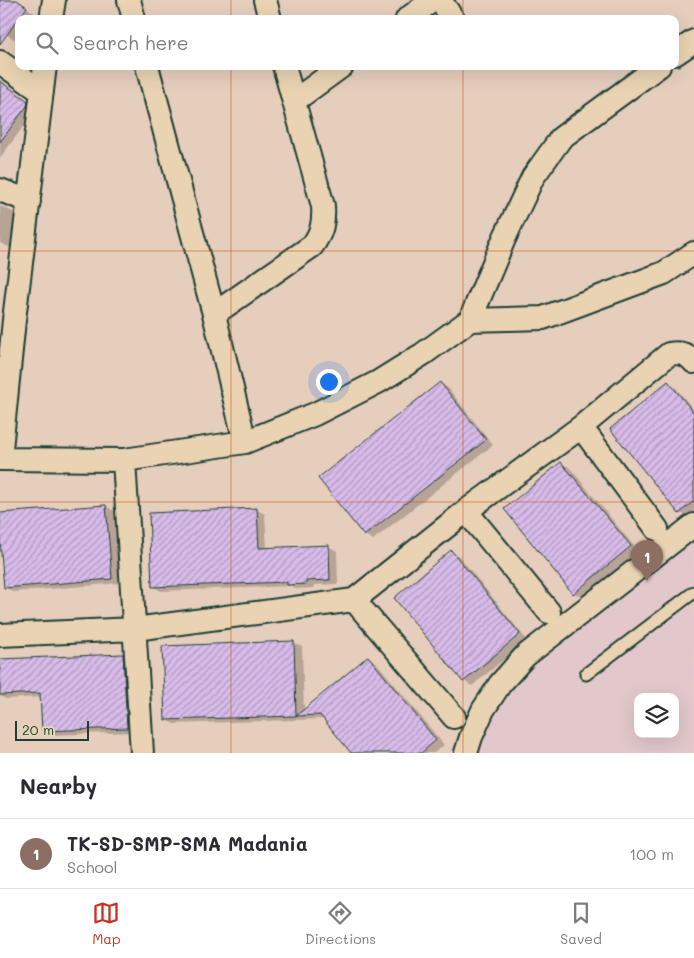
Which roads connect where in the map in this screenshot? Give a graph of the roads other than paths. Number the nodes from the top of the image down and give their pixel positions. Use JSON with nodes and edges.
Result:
{"nodes":[{"id":1,"x":54,"y":0,"type":"edge"},
{"id":2,"x":129,"y":0,"type":"edge"},
{"id":3,"x":265,"y":0,"type":"edge"},
{"id":4,"x":433,"y":0,"type":"edge"},
{"id":5,"x":440,"y":0,"type":"edge"},
{"id":6,"x":52,"y":15,"type":"edge"},
{"id":7,"x":133,"y":15,"type":"edge"},
{"id":8,"x":269,"y":15,"type":"edge"},
{"id":9,"x":412,"y":15,"type":"edge"},
{"id":10,"x":451,"y":15,"type":"edge"},
{"id":11,"x":694,"y":41,"type":"edge"},
{"id":12,"x":679,"y":51,"type":"edge"},
{"id":13,"x":0,"y":62,"type":"edge"},
{"id":14,"x":45,"y":70,"type":"edge"},
{"id":15,"x":148,"y":70,"type":"edge"},
{"id":16,"x":285,"y":70,"type":"edge"},
{"id":17,"x":337,"y":70,"type":"edge"},
{"id":18,"x":654,"y":70,"type":"edge"},
{"id":19,"x":42,"y":92,"type":"junction"},
{"id":20,"x":294,"y":101,"type":"junction"},
{"id":21,"x":0,"y":190,"type":"edge"},
{"id":22,"x":28,"y":202,"type":"junction"},
{"id":23,"x":694,"y":254,"type":"edge"},
{"id":24,"x":214,"y":314,"type":"junction"},
{"id":25,"x":7,"y":317,"type":"edge"},
{"id":26,"x":470,"y":320,"type":"junction"},
{"id":27,"x":694,"y":362,"type":"edge"},
{"id":28,"x":581,"y":427,"type":"junction"},
{"id":29,"x":245,"y":442,"type":"junction"},
{"id":30,"x":0,"y":459,"type":"edge"},
{"id":31,"x":124,"y":460,"type":"junction"},
{"id":32,"x":466,"y":511,"type":"junction"},
{"id":33,"x":694,"y":525,"type":"edge"},
{"id":34,"x":657,"y":529,"type":"dead end"},
{"id":35,"x":694,"y":592,"type":"edge"},
{"id":36,"x":354,"y":600,"type":"junction"},
{"id":37,"x":549,"y":612,"type":"dead end"},
{"id":38,"x":135,"y":630,"type":"junction"},
{"id":39,"x":0,"y":634,"type":"edge"},
{"id":40,"x":586,"y":674,"type":"dead end"},
{"id":41,"x":454,"y":717,"type":"dead end"},
{"id":42,"x":142,"y":753,"type":"edge"},
{"id":43,"x":466,"y":753,"type":"edge"}],
"edges":[{"from":1,"to":6,"type":"street"},
{"from":2,"to":7,"type":"street"},
{"from":3,"to":8,"type":"street"},
{"from":4,"to":9,"type":"street"},
{"from":5,"to":10,"type":"street"},
{"from":11,"to":12,"type":"street"},
{"from":13,"to":19,"type":"street"},
{"from":14,"to":19,"type":"street"},
{"from":15,"to":24,"type":"street"},
{"from":16,"to":20,"type":"street"},
{"from":17,"to":20,"type":"street"},
{"from":18,"to":26,"type":"street"},
{"from":19,"to":22,"type":"street"},
{"from":20,"to":24,"type":"street"},
{"from":21,"to":22,"type":"street"},
{"from":22,"to":25,"type":"street"},
{"from":23,"to":26,"type":"street"},
{"from":24,"to":29,"type":"street"},
{"from":25,"to":30,"type":"street"},
{"from":26,"to":29,"type":"street"},
{"from":27,"to":28,"type":"street"},
{"from":28,"to":32,"type":"street"},
{"from":28,"to":34,"type":"street"},
{"from":29,"to":31,"type":"street"},
{"from":30,"to":31,"type":"street"},
{"from":31,"to":38,"type":"street"},
{"from":32,"to":36,"type":"street"},
{"from":32,"to":37,"type":"street"},
{"from":33,"to":43,"type":"street"},
{"from":35,"to":40,"type":"lane"},
{"from":36,"to":38,"type":"street"},
{"from":36,"to":41,"type":"street"},
{"from":38,"to":39,"type":"street"},
{"from":38,"to":42,"type":"street"}]}
